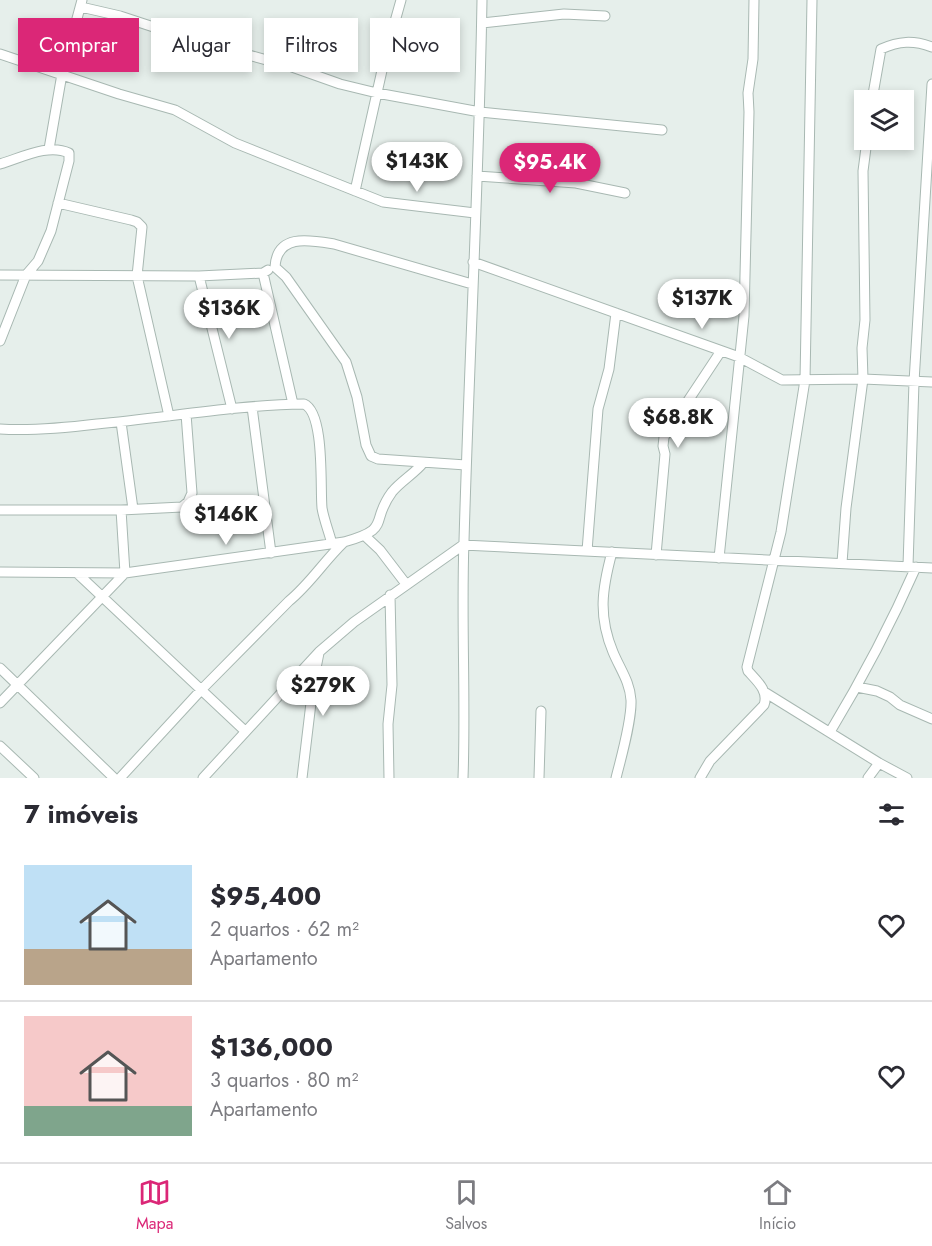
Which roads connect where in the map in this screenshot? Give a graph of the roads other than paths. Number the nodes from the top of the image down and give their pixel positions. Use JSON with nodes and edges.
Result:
{"nodes":[{"id":1,"x":402,"y":0,"type":"edge"},
{"id":2,"x":482,"y":0,"type":"edge"},
{"id":3,"x":754,"y":0,"type":"edge"},
{"id":4,"x":812,"y":0,"type":"edge"},
{"id":5,"x":81,"y":3,"type":"edge"},
{"id":6,"x":606,"y":16,"type":"dead end"},
{"id":7,"x":482,"y":22,"type":"junction"},
{"id":8,"x":932,"y":47,"type":"edge"},
{"id":9,"x":0,"y":54,"type":"edge"},
{"id":10,"x":62,"y":74,"type":"junction"},
{"id":11,"x":932,"y":84,"type":"edge"},
{"id":12,"x":874,"y":90,"type":"edge"},
{"id":13,"x":376,"y":93,"type":"junction"},
{"id":14,"x":480,"y":112,"type":"junction"},
{"id":15,"x":662,"y":130,"type":"dead end"},
{"id":16,"x":930,"y":141,"type":"edge"},
{"id":17,"x":49,"y":149,"type":"junction"},
{"id":18,"x":866,"y":150,"type":"edge"},
{"id":19,"x":0,"y":164,"type":"edge"},
{"id":20,"x":477,"y":176,"type":"junction"},
{"id":21,"x":355,"y":191,"type":"junction"},
{"id":22,"x":625,"y":193,"type":"dead end"},
{"id":23,"x":58,"y":203,"type":"junction"},
{"id":24,"x":475,"y":213,"type":"junction"},
{"id":25,"x":473,"y":262,"type":"junction"},
{"id":26,"x":276,"y":267,"type":"junction"},
{"id":27,"x":262,"y":273,"type":"junction"},
{"id":28,"x":0,"y":275,"type":"edge"},
{"id":29,"x":26,"y":276,"type":"junction"},
{"id":30,"x":136,"y":276,"type":"junction"},
{"id":31,"x":199,"y":276,"type":"junction"},
{"id":32,"x":472,"y":284,"type":"junction"},
{"id":33,"x":616,"y":313,"type":"junction"},
{"id":34,"x":0,"y":341,"type":"edge"},
{"id":35,"x":721,"y":351,"type":"junction"},
{"id":36,"x":739,"y":357,"type":"junction"},
{"id":37,"x":863,"y":379,"type":"junction"},
{"id":38,"x":806,"y":380,"type":"junction"},
{"id":39,"x":914,"y":382,"type":"junction"},
{"id":40,"x":932,"y":382,"type":"edge"},
{"id":41,"x":293,"y":404,"type":"junction"},
{"id":42,"x":252,"y":407,"type":"junction"},
{"id":43,"x":232,"y":410,"type":"junction"},
{"id":44,"x":186,"y":414,"type":"junction"},
{"id":45,"x":169,"y":416,"type":"junction"},
{"id":46,"x":121,"y":422,"type":"junction"},
{"id":47,"x":0,"y":429,"type":"edge"},
{"id":48,"x":423,"y":463,"type":"junction"},
{"id":49,"x":466,"y":465,"type":"junction"},
{"id":50,"x":133,"y":509,"type":"junction"},
{"id":51,"x":0,"y":510,"type":"edge"},
{"id":52,"x":121,"y":510,"type":"junction"},
{"id":53,"x":365,"y":536,"type":"junction"},
{"id":54,"x":344,"y":542,"type":"junction"},
{"id":55,"x":332,"y":544,"type":"junction"},
{"id":56,"x":463,"y":545,"type":"junction"},
{"id":57,"x":587,"y":551,"type":"junction"},
{"id":58,"x":612,"y":552,"type":"junction"},
{"id":59,"x":271,"y":553,"type":"junction"},
{"id":60,"x":656,"y":555,"type":"junction"},
{"id":61,"x":719,"y":558,"type":"junction"},
{"id":62,"x":775,"y":560,"type":"junction"},
{"id":63,"x":842,"y":563,"type":"junction"},
{"id":64,"x":912,"y":567,"type":"junction"},
{"id":65,"x":932,"y":568,"type":"edge"},
{"id":66,"x":0,"y":572,"type":"edge"},
{"id":67,"x":125,"y":573,"type":"junction"},
{"id":68,"x":78,"y":574,"type":"junction"},
{"id":69,"x":406,"y":584,"type":"junction"},
{"id":70,"x":390,"y":595,"type":"junction"},
{"id":71,"x":103,"y":597,"type":"junction"},
{"id":72,"x":319,"y":652,"type":"junction"},
{"id":73,"x":0,"y":668,"type":"edge"},
{"id":74,"x":17,"y":684,"type":"junction"},
{"id":75,"x":857,"y":687,"type":"junction"},
{"id":76,"x":202,"y":689,"type":"junction"},
{"id":77,"x":766,"y":693,"type":"junction"},
{"id":78,"x":0,"y":703,"type":"edge"},
{"id":79,"x":541,"y":711,"type":"dead end"},
{"id":80,"x":932,"y":719,"type":"edge"},
{"id":81,"x":245,"y":731,"type":"junction"},
{"id":82,"x":830,"y":732,"type":"junction"},
{"id":83,"x":0,"y":746,"type":"edge"},
{"id":84,"x":879,"y":763,"type":"junction"},
{"id":85,"x":34,"y":778,"type":"edge"},
{"id":86,"x":114,"y":778,"type":"edge"},
{"id":87,"x":120,"y":778,"type":"edge"},
{"id":88,"x":203,"y":778,"type":"edge"},
{"id":89,"x":302,"y":778,"type":"edge"},
{"id":90,"x":389,"y":778,"type":"edge"},
{"id":91,"x":463,"y":778,"type":"edge"},
{"id":92,"x":539,"y":778,"type":"edge"},
{"id":93,"x":616,"y":778,"type":"edge"},
{"id":94,"x":700,"y":778,"type":"edge"},
{"id":95,"x":868,"y":778,"type":"edge"},
{"id":96,"x":907,"y":778,"type":"edge"}],
"edges":[{"from":1,"to":13,"type":"street"},
{"from":2,"to":7,"type":"street"},
{"from":3,"to":36,"type":"street"},
{"from":4,"to":38,"type":"street"},
{"from":5,"to":10,"type":"street"},
{"from":5,"to":13,"type":"street"},
{"from":6,"to":7,"type":"street"},
{"from":7,"to":14,"type":"street"},
{"from":8,"to":12,"type":"street"},
{"from":9,"to":10,"type":"street"},
{"from":10,"to":17,"type":"street"},
{"from":10,"to":21,"type":"street"},
{"from":11,"to":16,"type":"street"},
{"from":13,"to":14,"type":"street"},
{"from":13,"to":21,"type":"street"},
{"from":14,"to":15,"type":"street"},
{"from":14,"to":20,"type":"street"},
{"from":16,"to":39,"type":"street"},
{"from":17,"to":19,"type":"street"},
{"from":17,"to":23,"type":"street"},
{"from":18,"to":37,"type":"street"},
{"from":20,"to":22,"type":"street"},
{"from":20,"to":24,"type":"street"},
{"from":21,"to":24,"type":"street"},
{"from":23,"to":29,"type":"street"},
{"from":23,"to":30,"type":"street"},
{"from":24,"to":25,"type":"street"},
{"from":25,"to":32,"type":"street"},
{"from":25,"to":33,"type":"street"},
{"from":26,"to":27,"type":"street"},
{"from":26,"to":32,"type":"street"},
{"from":26,"to":48,"type":"street"},
{"from":27,"to":31,"type":"street"},
{"from":27,"to":41,"type":"street"},
{"from":28,"to":29,"type":"street"},
{"from":29,"to":30,"type":"street"},
{"from":29,"to":34,"type":"street"},
{"from":30,"to":31,"type":"street"},
{"from":30,"to":45,"type":"street"},
{"from":31,"to":43,"type":"street"},
{"from":32,"to":49,"type":"street"},
{"from":33,"to":35,"type":"street"},
{"from":33,"to":57,"type":"street"},
{"from":35,"to":36,"type":"street"},
{"from":35,"to":60,"type":"street"},
{"from":36,"to":38,"type":"street"},
{"from":36,"to":61,"type":"street"},
{"from":37,"to":38,"type":"street"},
{"from":37,"to":39,"type":"street"},
{"from":37,"to":63,"type":"street"},
{"from":38,"to":62,"type":"street"},
{"from":39,"to":40,"type":"street"},
{"from":39,"to":64,"type":"street"},
{"from":41,"to":42,"type":"street"},
{"from":41,"to":55,"type":"street"},
{"from":42,"to":43,"type":"street"},
{"from":42,"to":59,"type":"street"},
{"from":43,"to":44,"type":"street"},
{"from":44,"to":45,"type":"street"},
{"from":44,"to":50,"type":"street"},
{"from":45,"to":46,"type":"street"},
{"from":46,"to":47,"type":"street"},
{"from":46,"to":50,"type":"street"},
{"from":48,"to":49,"type":"street"},
{"from":48,"to":53,"type":"street"},
{"from":49,"to":56,"type":"street"},
{"from":50,"to":52,"type":"street"},
{"from":51,"to":52,"type":"street"},
{"from":52,"to":67,"type":"street"},
{"from":53,"to":54,"type":"street"},
{"from":53,"to":69,"type":"street"},
{"from":54,"to":55,"type":"street"},
{"from":54,"to":76,"type":"street"},
{"from":55,"to":59,"type":"street"},
{"from":56,"to":57,"type":"street"},
{"from":56,"to":69,"type":"street"},
{"from":56,"to":91,"type":"street"},
{"from":57,"to":58,"type":"street"},
{"from":58,"to":60,"type":"street"},
{"from":58,"to":93,"type":"street"},
{"from":59,"to":67,"type":"street"},
{"from":60,"to":61,"type":"street"},
{"from":61,"to":62,"type":"street"},
{"from":62,"to":63,"type":"street"},
{"from":62,"to":77,"type":"street"},
{"from":63,"to":64,"type":"street"},
{"from":64,"to":65,"type":"street"},
{"from":64,"to":75,"type":"street"},
{"from":66,"to":68,"type":"street"},
{"from":67,"to":68,"type":"street"},
{"from":67,"to":71,"type":"street"},
{"from":68,"to":71,"type":"street"},
{"from":69,"to":70,"type":"street"},
{"from":70,"to":72,"type":"street"},
{"from":70,"to":90,"type":"street"},
{"from":71,"to":74,"type":"street"},
{"from":71,"to":76,"type":"street"},
{"from":72,"to":81,"type":"street"},
{"from":72,"to":89,"type":"street"},
{"from":73,"to":74,"type":"street"},
{"from":74,"to":78,"type":"street"},
{"from":74,"to":86,"type":"street"},
{"from":75,"to":80,"type":"street"},
{"from":75,"to":82,"type":"street"},
{"from":76,"to":81,"type":"street"},
{"from":76,"to":87,"type":"street"},
{"from":77,"to":82,"type":"street"},
{"from":77,"to":94,"type":"street"},
{"from":79,"to":92,"type":"street"},
{"from":81,"to":88,"type":"street"},
{"from":82,"to":84,"type":"street"},
{"from":83,"to":85,"type":"street"},
{"from":84,"to":95,"type":"street"},
{"from":84,"to":96,"type":"street"}]}
